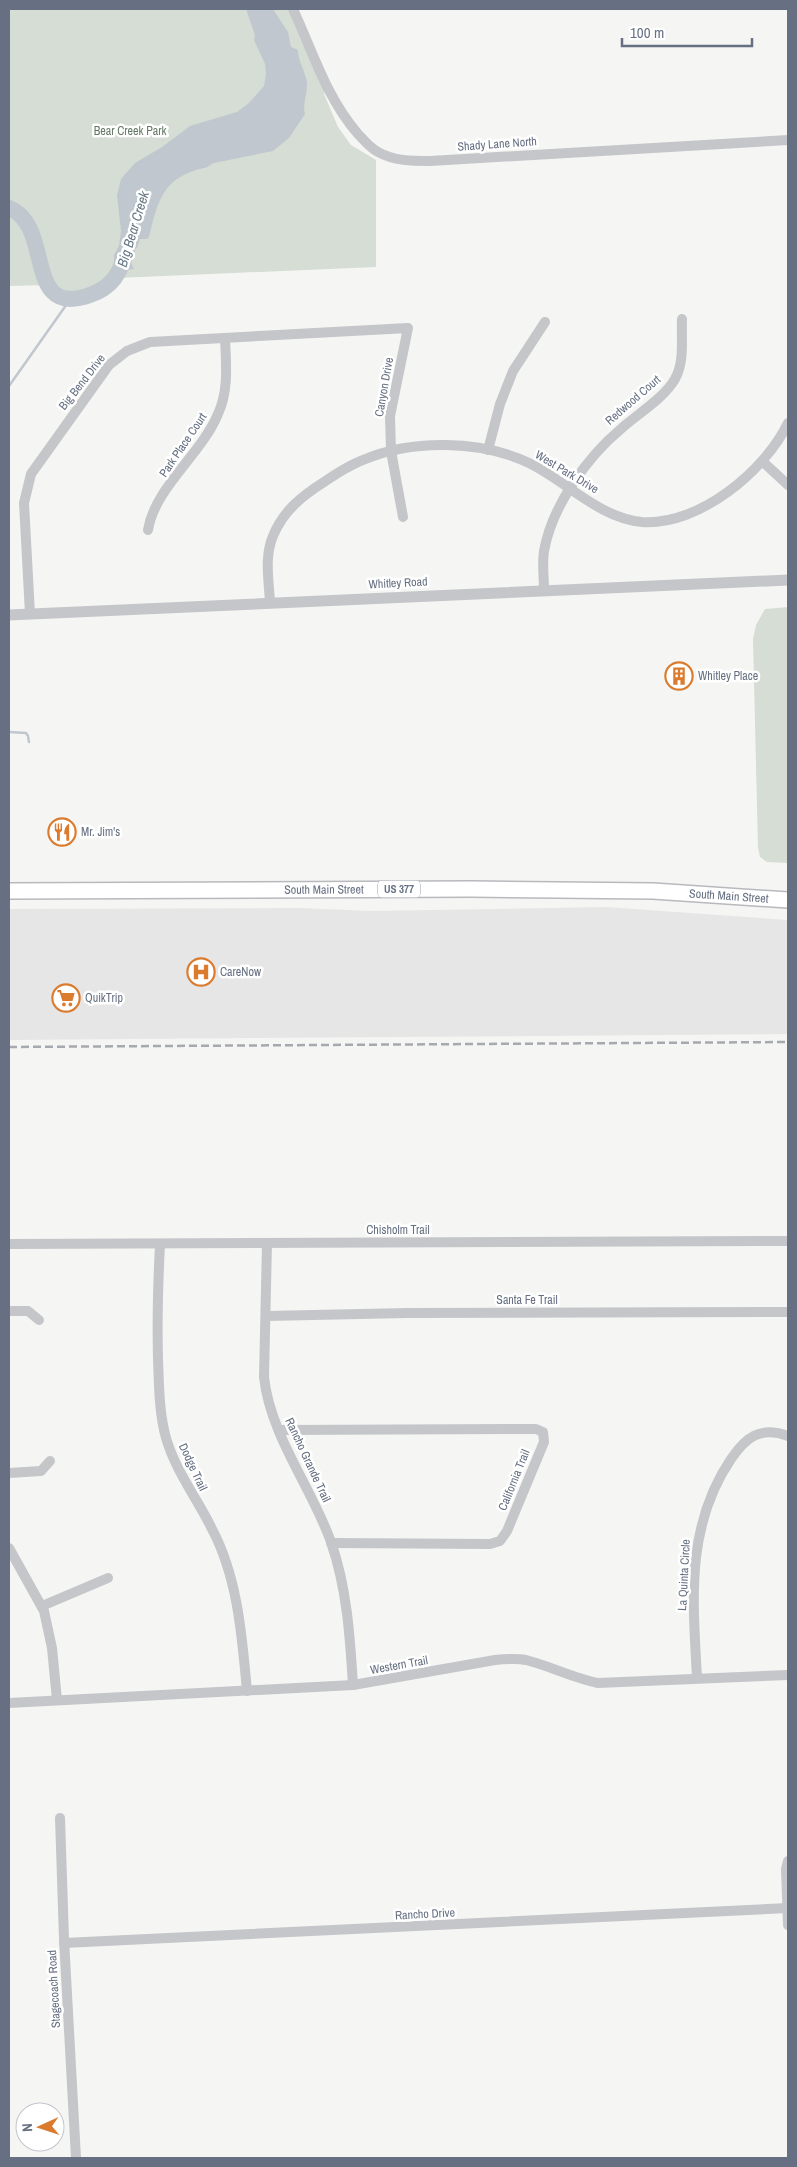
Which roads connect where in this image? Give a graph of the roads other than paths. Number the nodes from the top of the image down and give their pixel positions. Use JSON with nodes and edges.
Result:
{"nodes":[{"id":1,"x":293,"y":9,"type":"edge"},
{"id":2,"x":788,"y":140,"type":"edge"},
{"id":3,"x":682,"y":319,"type":"dead end"},
{"id":4,"x":545,"y":322,"type":"dead end"},
{"id":5,"x":408,"y":328,"type":"joint"},
{"id":6,"x":225,"y":338,"type":"junction"},
{"id":7,"x":788,"y":423,"type":"edge"},
{"id":8,"x":488,"y":450,"type":"junction"},
{"id":9,"x":391,"y":451,"type":"junction"},
{"id":10,"x":763,"y":462,"type":"junction"},
{"id":11,"x":788,"y":485,"type":"edge"},
{"id":12,"x":571,"y":488,"type":"junction"},
{"id":13,"x":403,"y":517,"type":"dead end"},
{"id":14,"x":148,"y":530,"type":"dead end"},
{"id":15,"x":788,"y":580,"type":"edge"},
{"id":16,"x":544,"y":590,"type":"junction"},
{"id":17,"x":270,"y":603,"type":"junction"},
{"id":18,"x":30,"y":614,"type":"junction"},
{"id":19,"x":9,"y":615,"type":"edge"},
{"id":20,"x":9,"y":891,"type":"edge"},
{"id":21,"x":788,"y":900,"type":"edge"},
{"id":22,"x":788,"y":1241,"type":"edge"},
{"id":23,"x":267,"y":1243,"type":"junction"},
{"id":24,"x":9,"y":1244,"type":"edge"},
{"id":25,"x":160,"y":1245,"type":"junction"},
{"id":26,"x":9,"y":1311,"type":"edge"},
{"id":27,"x":788,"y":1312,"type":"edge"},
{"id":28,"x":266,"y":1316,"type":"junction"},
{"id":29,"x":39,"y":1320,"type":"dead end"},
{"id":30,"x":279,"y":1430,"type":"junction"},
{"id":31,"x":788,"y":1436,"type":"edge"},
{"id":32,"x":50,"y":1461,"type":"dead end"},
{"id":33,"x":9,"y":1473,"type":"edge"},
{"id":34,"x":331,"y":1543,"type":"junction"},
{"id":35,"x":9,"y":1548,"type":"edge"},
{"id":36,"x":13,"y":1565,"type":"edge"},
{"id":37,"x":108,"y":1578,"type":"dead end"},
{"id":38,"x":42,"y":1606,"type":"junction"},
{"id":39,"x":788,"y":1675,"type":"edge"},
{"id":40,"x":697,"y":1678,"type":"junction"},
{"id":41,"x":353,"y":1685,"type":"junction"},
{"id":42,"x":247,"y":1691,"type":"junction"},
{"id":43,"x":57,"y":1700,"type":"junction"},
{"id":44,"x":9,"y":1703,"type":"edge"},
{"id":45,"x":60,"y":1818,"type":"dead end"},
{"id":46,"x":788,"y":1861,"type":"edge"},
{"id":47,"x":788,"y":1908,"type":"edge"},
{"id":48,"x":788,"y":1924,"type":"edge"},
{"id":49,"x":64,"y":1944,"type":"junction"},
{"id":50,"x":76,"y":2158,"type":"edge"}],
"edges":[{"from":1,"to":2,"type":"street","name":"Shady Lane North"},
{"from":3,"to":12,"type":"street","name":"Redwood Court"},
{"from":4,"to":8,"type":"street"},
{"from":5,"to":6,"type":"street","name":"Big Bend Drive"},
{"from":5,"to":9,"type":"street","name":"Canyon Drive"},
{"from":6,"to":14,"type":"street","name":"Park Place Court"},
{"from":6,"to":18,"type":"street","name":"Big Bend Drive"},
{"from":7,"to":10,"type":"street","name":"West Park Drive"},
{"from":8,"to":9,"type":"street","name":"West Park Drive"},
{"from":8,"to":12,"type":"street","name":"West Park Drive"},
{"from":9,"to":13,"type":"street","name":"Canyon Drive"},
{"from":9,"to":17,"type":"street","name":"West Park Drive"},
{"from":10,"to":11,"type":"street"},
{"from":10,"to":12,"type":"street","name":"West Park Drive"},
{"from":12,"to":16,"type":"street","name":"Redwood Court"},
{"from":15,"to":16,"type":"street","name":"Whitley Road"},
{"from":16,"to":17,"type":"street","name":"Whitley Road"},
{"from":17,"to":18,"type":"street","name":"Whitley Road"},
{"from":18,"to":19,"type":"street","name":"Whitley Road"},
{"from":20,"to":21,"type":"main road","name":"South Main Street","number":"US 377"},
{"from":22,"to":23,"type":"street","name":"Chisholm Trail"},
{"from":23,"to":25,"type":"street","name":"Chisholm Trail"},
{"from":23,"to":28,"type":"street","name":"Rancho Grande Trail"},
{"from":24,"to":25,"type":"street","name":"Chisholm Trail"},
{"from":25,"to":42,"type":"street","name":"Dodge Trail"},
{"from":26,"to":29,"type":"street"},
{"from":27,"to":28,"type":"street","name":"Santa Fe Trail"},
{"from":28,"to":30,"type":"street","name":"Rancho Grande Trail"},
{"from":30,"to":34,"type":"street","name":"Rancho Grande Trail"},
{"from":30,"to":34,"type":"street","name":"California Trail"},
{"from":31,"to":40,"type":"street","name":"La Quinta Circle"},
{"from":32,"to":33,"type":"street"},
{"from":34,"to":41,"type":"street","name":"Rancho Grande Trail"},
{"from":35,"to":36,"type":"street"},
{"from":36,"to":38,"type":"street"},
{"from":37,"to":38,"type":"street"},
{"from":38,"to":43,"type":"street"},
{"from":39,"to":40,"type":"street","name":"Western Trail"},
{"from":40,"to":41,"type":"street","name":"Western Trail"},
{"from":41,"to":42,"type":"street","name":"Western Trail"},
{"from":42,"to":43,"type":"street","name":"Western Trail"},
{"from":43,"to":44,"type":"street","name":"Western Trail"},
{"from":45,"to":49,"type":"street","name":"Stagecoach Road"},
{"from":46,"to":47,"type":"street"},
{"from":47,"to":48,"type":"street"},
{"from":47,"to":49,"type":"street","name":"Rancho Drive"},
{"from":49,"to":50,"type":"street","name":"Stagecoach Road"}]}
